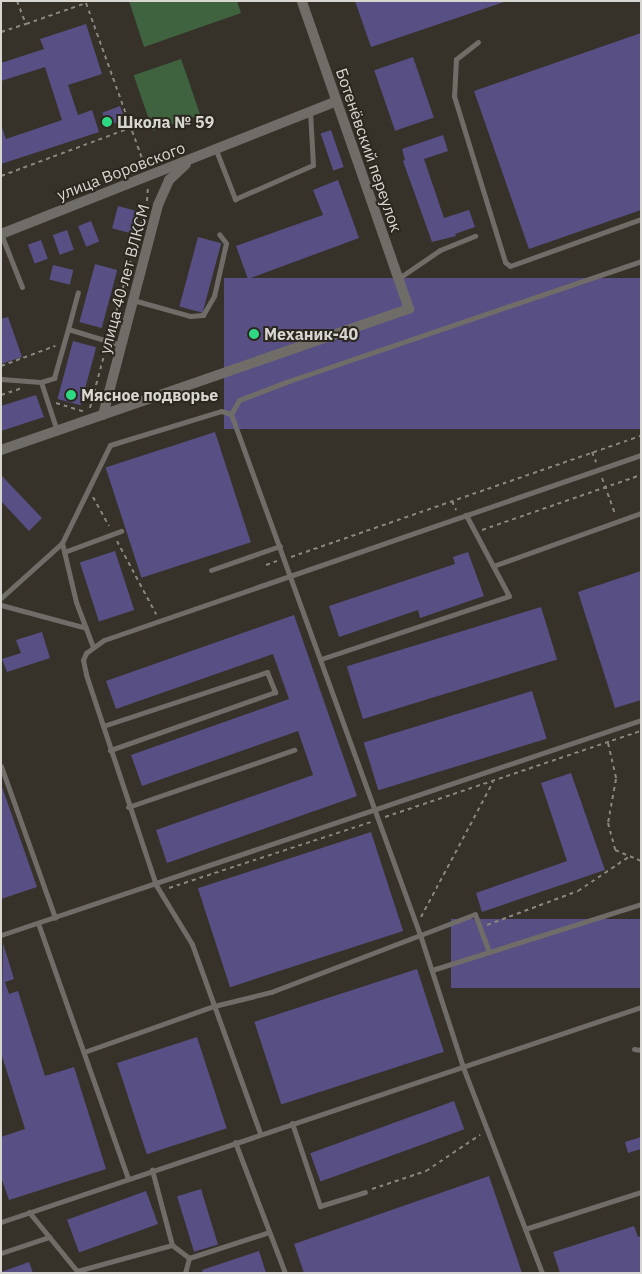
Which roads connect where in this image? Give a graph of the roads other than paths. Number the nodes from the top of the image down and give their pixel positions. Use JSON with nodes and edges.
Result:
{"nodes":[{"id":1,"x":302,"y":1,"type":"edge"},
{"id":2,"x":478,"y":42,"type":"dead end"},
{"id":3,"x":335,"y":102,"type":"junction"},
{"id":4,"x":310,"y":112,"type":"junction"},
{"id":5,"x":216,"y":150,"type":"junction"},
{"id":6,"x":190,"y":160,"type":"junction"},
{"id":7,"x":641,"y":219,"type":"edge"},
{"id":8,"x":1,"y":234,"type":"edge"},
{"id":9,"x":219,"y":234,"type":"dead end"},
{"id":10,"x":476,"y":236,"type":"dead end"},
{"id":11,"x":641,"y":261,"type":"edge"},
{"id":12,"x":398,"y":279,"type":"junction"},
{"id":13,"x":22,"y":287,"type":"dead end"},
{"id":14,"x":78,"y":292,"type":"dead end"},
{"id":15,"x":133,"y":300,"type":"junction"},
{"id":16,"x":68,"y":329,"type":"junction"},
{"id":17,"x":121,"y":345,"type":"junction"},
{"id":18,"x":1,"y":379,"type":"edge"},
{"id":19,"x":40,"y":382,"type":"junction"},
{"id":20,"x":231,"y":414,"type":"junction"},
{"id":21,"x":103,"y":415,"type":"junction"},
{"id":22,"x":57,"y":431,"type":"junction"},
{"id":23,"x":1,"y":450,"type":"edge"},
{"id":24,"x":641,"y":455,"type":"edge"},
{"id":25,"x":641,"y":514,"type":"edge"},
{"id":26,"x":466,"y":515,"type":"junction"},
{"id":27,"x":121,"y":531,"type":"dead end"},
{"id":28,"x":62,"y":543,"type":"junction"},
{"id":29,"x":280,"y":546,"type":"junction"},
{"id":30,"x":64,"y":552,"type":"junction"},
{"id":31,"x":493,"y":566,"type":"junction"},
{"id":32,"x":211,"y":570,"type":"dead end"},
{"id":33,"x":291,"y":576,"type":"junction"},
{"id":34,"x":1,"y":598,"type":"edge"},
{"id":35,"x":1,"y":605,"type":"edge"},
{"id":36,"x":86,"y":628,"type":"junction"},
{"id":37,"x":93,"y":647,"type":"junction"},
{"id":38,"x":321,"y":659,"type":"junction"},
{"id":39,"x":641,"y":720,"type":"edge"},
{"id":40,"x":103,"y":726,"type":"junction"},
{"id":41,"x":110,"y":750,"type":"junction"},
{"id":42,"x":294,"y":750,"type":"dead end"},
{"id":43,"x":1,"y":766,"type":"edge"},
{"id":44,"x":128,"y":807,"type":"junction"},
{"id":45,"x":375,"y":811,"type":"junction"},
{"id":46,"x":156,"y":885,"type":"junction"},
{"id":47,"x":641,"y":904,"type":"edge"},
{"id":48,"x":55,"y":918,"type":"junction"},
{"id":49,"x":38,"y":923,"type":"junction"},
{"id":50,"x":1,"y":935,"type":"edge"},
{"id":51,"x":420,"y":935,"type":"junction"},
{"id":52,"x":490,"y":952,"type":"junction"},
{"id":53,"x":432,"y":970,"type":"junction"},
{"id":54,"x":214,"y":1006,"type":"junction"},
{"id":55,"x":641,"y":1007,"type":"edge"},
{"id":56,"x":84,"y":1052,"type":"junction"},
{"id":57,"x":463,"y":1067,"type":"junction"},
{"id":58,"x":292,"y":1122,"type":"junction"},
{"id":59,"x":260,"y":1133,"type":"junction"},
{"id":60,"x":234,"y":1142,"type":"junction"},
{"id":61,"x":152,"y":1170,"type":"junction"},
{"id":62,"x":128,"y":1178,"type":"junction"},
{"id":63,"x":365,"y":1192,"type":"road end"},
{"id":64,"x":641,"y":1192,"type":"edge"},
{"id":65,"x":29,"y":1212,"type":"junction"},
{"id":66,"x":2,"y":1220,"type":"edge"},
{"id":67,"x":525,"y":1229,"type":"junction"},
{"id":68,"x":269,"y":1232,"type":"junction"},
{"id":69,"x":49,"y":1237,"type":"junction"},
{"id":70,"x":172,"y":1245,"type":"junction"},
{"id":71,"x":1,"y":1253,"type":"edge"},
{"id":72,"x":189,"y":1258,"type":"junction"},
{"id":73,"x":185,"y":1273,"type":"edge"},
{"id":74,"x":285,"y":1273,"type":"edge"},
{"id":75,"x":542,"y":1273,"type":"edge"}],
"edges":[{"from":1,"to":3,"type":"street","name":"Ботенёвский переулок"},
{"from":2,"to":7,"type":"lane"},
{"from":3,"to":4,"type":"street","name":"улица Воровского"},
{"from":3,"to":12,"type":"street","name":"Ботенёвский переулок"},
{"from":4,"to":5,"type":"street","name":"улица Воровского"},
{"from":4,"to":5,"type":"lane"},
{"from":5,"to":6,"type":"street","name":"улица Воровского"},
{"from":6,"to":8,"type":"street","name":"улица Воровского"},
{"from":6,"to":15,"type":"street","name":"улица 40 лет ВЛКСМ"},
{"from":8,"to":13,"type":"lane"},
{"from":9,"to":15,"type":"lane"},
{"from":10,"to":12,"type":"lane"},
{"from":11,"to":20,"type":"lane"},
{"from":12,"to":21,"type":"street","name":"Ботенёвский переулок"},
{"from":14,"to":16,"type":"lane"},
{"from":15,"to":17,"type":"street","name":"улица 40 лет ВЛКСМ"},
{"from":16,"to":17,"type":"lane"},
{"from":16,"to":19,"type":"lane"},
{"from":17,"to":21,"type":"street","name":"улица 40 лет ВЛКСМ"},
{"from":18,"to":19,"type":"lane"},
{"from":19,"to":22,"type":"lane"},
{"from":20,"to":28,"type":"lane"},
{"from":20,"to":29,"type":"lane"},
{"from":21,"to":22,"type":"street"},
{"from":22,"to":23,"type":"street"},
{"from":24,"to":26,"type":"lane"},
{"from":25,"to":31,"type":"lane"},
{"from":26,"to":31,"type":"lane"},
{"from":26,"to":33,"type":"lane"},
{"from":27,"to":30,"type":"lane"},
{"from":28,"to":30,"type":"lane"},
{"from":28,"to":34,"type":"lane"},
{"from":29,"to":32,"type":"lane"},
{"from":29,"to":33,"type":"lane"},
{"from":30,"to":36,"type":"lane"},
{"from":31,"to":38,"type":"lane"},
{"from":33,"to":37,"type":"lane"},
{"from":33,"to":38,"type":"lane"},
{"from":35,"to":36,"type":"lane"},
{"from":36,"to":37,"type":"lane"},
{"from":37,"to":40,"type":"lane"},
{"from":38,"to":45,"type":"lane"},
{"from":39,"to":45,"type":"lane"},
{"from":40,"to":41,"type":"lane"},
{"from":40,"to":41,"type":"lane"},
{"from":41,"to":44,"type":"lane"},
{"from":42,"to":44,"type":"lane"},
{"from":43,"to":48,"type":"lane"},
{"from":44,"to":46,"type":"lane"},
{"from":45,"to":46,"type":"lane"},
{"from":45,"to":51,"type":"lane"},
{"from":46,"to":48,"type":"lane"},
{"from":46,"to":54,"type":"lane"},
{"from":47,"to":52,"type":"lane"},
{"from":48,"to":49,"type":"lane"},
{"from":49,"to":50,"type":"lane"},
{"from":49,"to":56,"type":"lane"},
{"from":51,"to":52,"type":"lane"},
{"from":51,"to":53,"type":"lane"},
{"from":51,"to":54,"type":"lane"},
{"from":52,"to":53,"type":"lane"},
{"from":53,"to":57,"type":"lane"},
{"from":54,"to":56,"type":"lane"},
{"from":54,"to":59,"type":"lane"},
{"from":55,"to":57,"type":"lane"},
{"from":56,"to":62,"type":"lane"},
{"from":57,"to":58,"type":"lane"},
{"from":57,"to":67,"type":"lane"},
{"from":58,"to":59,"type":"lane"},
{"from":58,"to":63,"type":"lane"},
{"from":59,"to":60,"type":"lane"},
{"from":60,"to":61,"type":"lane"},
{"from":60,"to":68,"type":"lane"},
{"from":61,"to":62,"type":"lane"},
{"from":61,"to":70,"type":"lane"},
{"from":62,"to":65,"type":"lane"},
{"from":64,"to":67,"type":"lane"},
{"from":65,"to":66,"type":"lane"},
{"from":65,"to":69,"type":"lane"},
{"from":67,"to":75,"type":"lane"},
{"from":68,"to":72,"type":"lane"},
{"from":68,"to":74,"type":"lane"},
{"from":69,"to":70,"type":"lane"},
{"from":69,"to":71,"type":"lane"},
{"from":70,"to":72,"type":"lane"},
{"from":72,"to":73,"type":"lane"}]}
